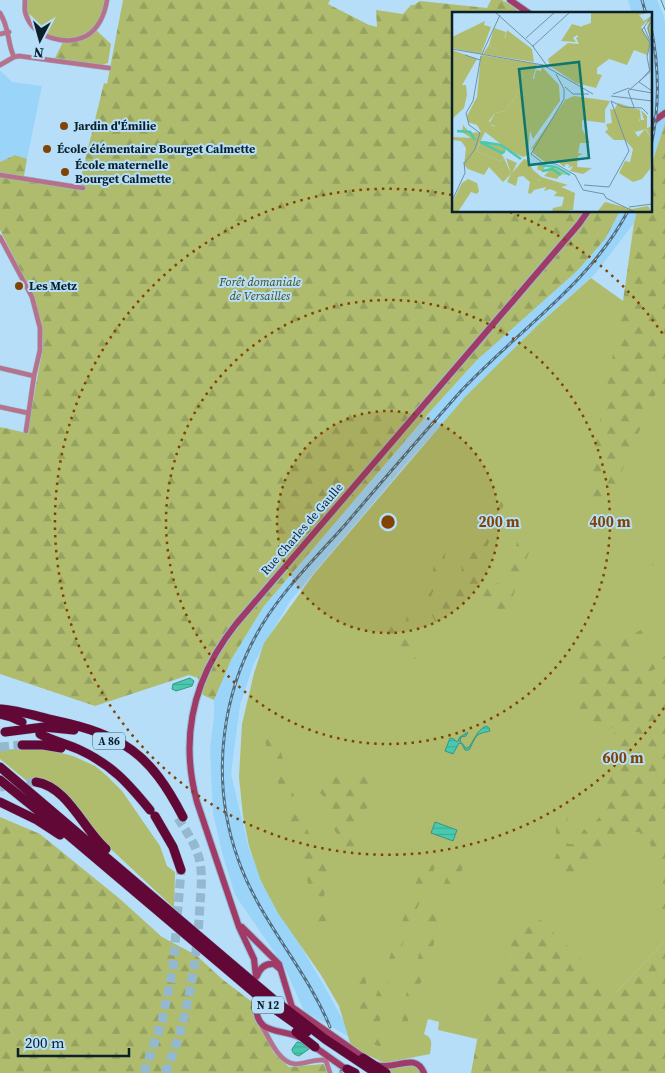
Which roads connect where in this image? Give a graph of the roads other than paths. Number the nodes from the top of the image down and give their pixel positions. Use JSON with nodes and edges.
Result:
{"nodes":[{"id":1,"x":25,"y":0,"type":"edge"},
{"id":2,"x":107,"y":0,"type":"edge"},
{"id":3,"x":510,"y":0,"type":"edge"},
{"id":4,"x":527,"y":12,"type":"edge"},
{"id":5,"x":0,"y":13,"type":"edge"},
{"id":6,"x":9,"y":32,"type":"junction"},
{"id":7,"x":0,"y":34,"type":"edge"},
{"id":8,"x":14,"y":57,"type":"junction"},
{"id":9,"x":0,"y":65,"type":"edge"},
{"id":10,"x":109,"y":68,"type":"dead end"},
{"id":11,"x":665,"y":113,"type":"edge"},
{"id":12,"x":652,"y":122,"type":"edge"},
{"id":13,"x":0,"y":175,"type":"edge"},
{"id":14,"x":83,"y":188,"type":"dead end"},
{"id":15,"x":587,"y":212,"type":"edge"},
{"id":16,"x":0,"y":237,"type":"edge"},
{"id":17,"x":0,"y":368,"type":"edge"},
{"id":18,"x":34,"y":376,"type":"junction"},
{"id":19,"x":0,"y":407,"type":"edge"},
{"id":20,"x":28,"y":413,"type":"junction"},
{"id":21,"x":26,"y":431,"type":"dead end"},
{"id":22,"x":0,"y":704,"type":"edge"},
{"id":23,"x":0,"y":709,"type":"edge"},
{"id":24,"x":0,"y":714,"type":"edge"},
{"id":25,"x":22,"y":722,"type":"dead end"},
{"id":26,"x":62,"y":722,"type":"junction"},
{"id":27,"x":5,"y":732,"type":"dead end"},
{"id":28,"x":40,"y":734,"type":"dead end"},
{"id":29,"x":22,"y":745,"type":"tunnel mouth"},
{"id":30,"x":103,"y":763,"type":"junction"},
{"id":31,"x":0,"y":767,"type":"edge"},
{"id":32,"x":0,"y":780,"type":"edge"},
{"id":33,"x":36,"y":782,"type":"tunnel mouth"},
{"id":34,"x":0,"y":802,"type":"edge"},
{"id":35,"x":82,"y":848,"type":"junction"},
{"id":36,"x":112,"y":862,"type":"junction"},
{"id":37,"x":181,"y":870,"type":"tunnel mouth"},
{"id":38,"x":236,"y":918,"type":"junction"},
{"id":39,"x":179,"y":928,"type":"junction"},
{"id":40,"x":282,"y":972,"type":"junction"},
{"id":41,"x":252,"y":977,"type":"junction"},
{"id":42,"x":256,"y":1005,"type":"dead end"},
{"id":43,"x":292,"y":1007,"type":"junction"},
{"id":44,"x":260,"y":1022,"type":"junction"},
{"id":45,"x":315,"y":1047,"type":"junction"},
{"id":46,"x":363,"y":1058,"type":"junction"},
{"id":47,"x":351,"y":1072,"type":"edge"},
{"id":48,"x":330,"y":1073,"type":"edge"},
{"id":49,"x":364,"y":1073,"type":"edge"},
{"id":50,"x":376,"y":1073,"type":"edge"},
{"id":51,"x":386,"y":1073,"type":"edge"},
{"id":52,"x":424,"y":1073,"type":"edge"}],
"edges":[{"from":1,"to":2,"type":"street"},
{"from":3,"to":4,"type":"main road"},
{"from":5,"to":6,"type":"street"},
{"from":6,"to":7,"type":"street"},
{"from":6,"to":8,"type":"street"},
{"from":8,"to":9,"type":"street"},
{"from":8,"to":10,"type":"street"},
{"from":11,"to":12,"type":"main road"},
{"from":13,"to":14,"type":"street"},
{"from":15,"to":38,"type":"main road","name":"Rue Charles de Gaulle"},
{"from":16,"to":18,"type":"street"},
{"from":17,"to":18,"type":"street"},
{"from":18,"to":20,"type":"street"},
{"from":19,"to":20,"type":"street"},
{"from":20,"to":21,"type":"street"},
{"from":22,"to":26,"type":"highway"},
{"from":23,"to":26,"type":"highway"},
{"from":24,"to":25,"type":"highway"},
{"from":26,"to":27,"type":"highway","number":"A 86"},
{"from":28,"to":30,"type":"highway"},
{"from":29,"to":30,"type":"highway","number":"A 86"},
{"from":30,"to":37,"type":"highway","number":"A 86"},
{"from":31,"to":36,"type":"highway","number":"N 12"},
{"from":32,"to":35,"type":"highway","number":"N 12"},
{"from":33,"to":36,"type":"highway"},
{"from":34,"to":35,"type":"highway"},
{"from":35,"to":39,"type":"highway","number":"N 12"},
{"from":36,"to":41,"type":"highway","number":"N 12"},
{"from":38,"to":40,"type":"main road","name":"Rue Charles de Gaulle"},
{"from":38,"to":41,"type":"main road","name":"Rue Charles de Gaulle"},
{"from":39,"to":45,"type":"highway"},
{"from":39,"to":49,"type":"highway","number":"N 12"},
{"from":40,"to":41,"type":"main road"},
{"from":40,"to":43,"type":"main road"},
{"from":41,"to":43,"type":"highway"},
{"from":41,"to":50,"type":"highway","number":"N 12"},
{"from":42,"to":44,"type":"main road"},
{"from":43,"to":46,"type":"main road"},
{"from":44,"to":45,"type":"main road"},
{"from":44,"to":48,"type":"street"},
{"from":45,"to":47,"type":"main road"},
{"from":46,"to":51,"type":"highway"},
{"from":46,"to":52,"type":"main road"}]}
